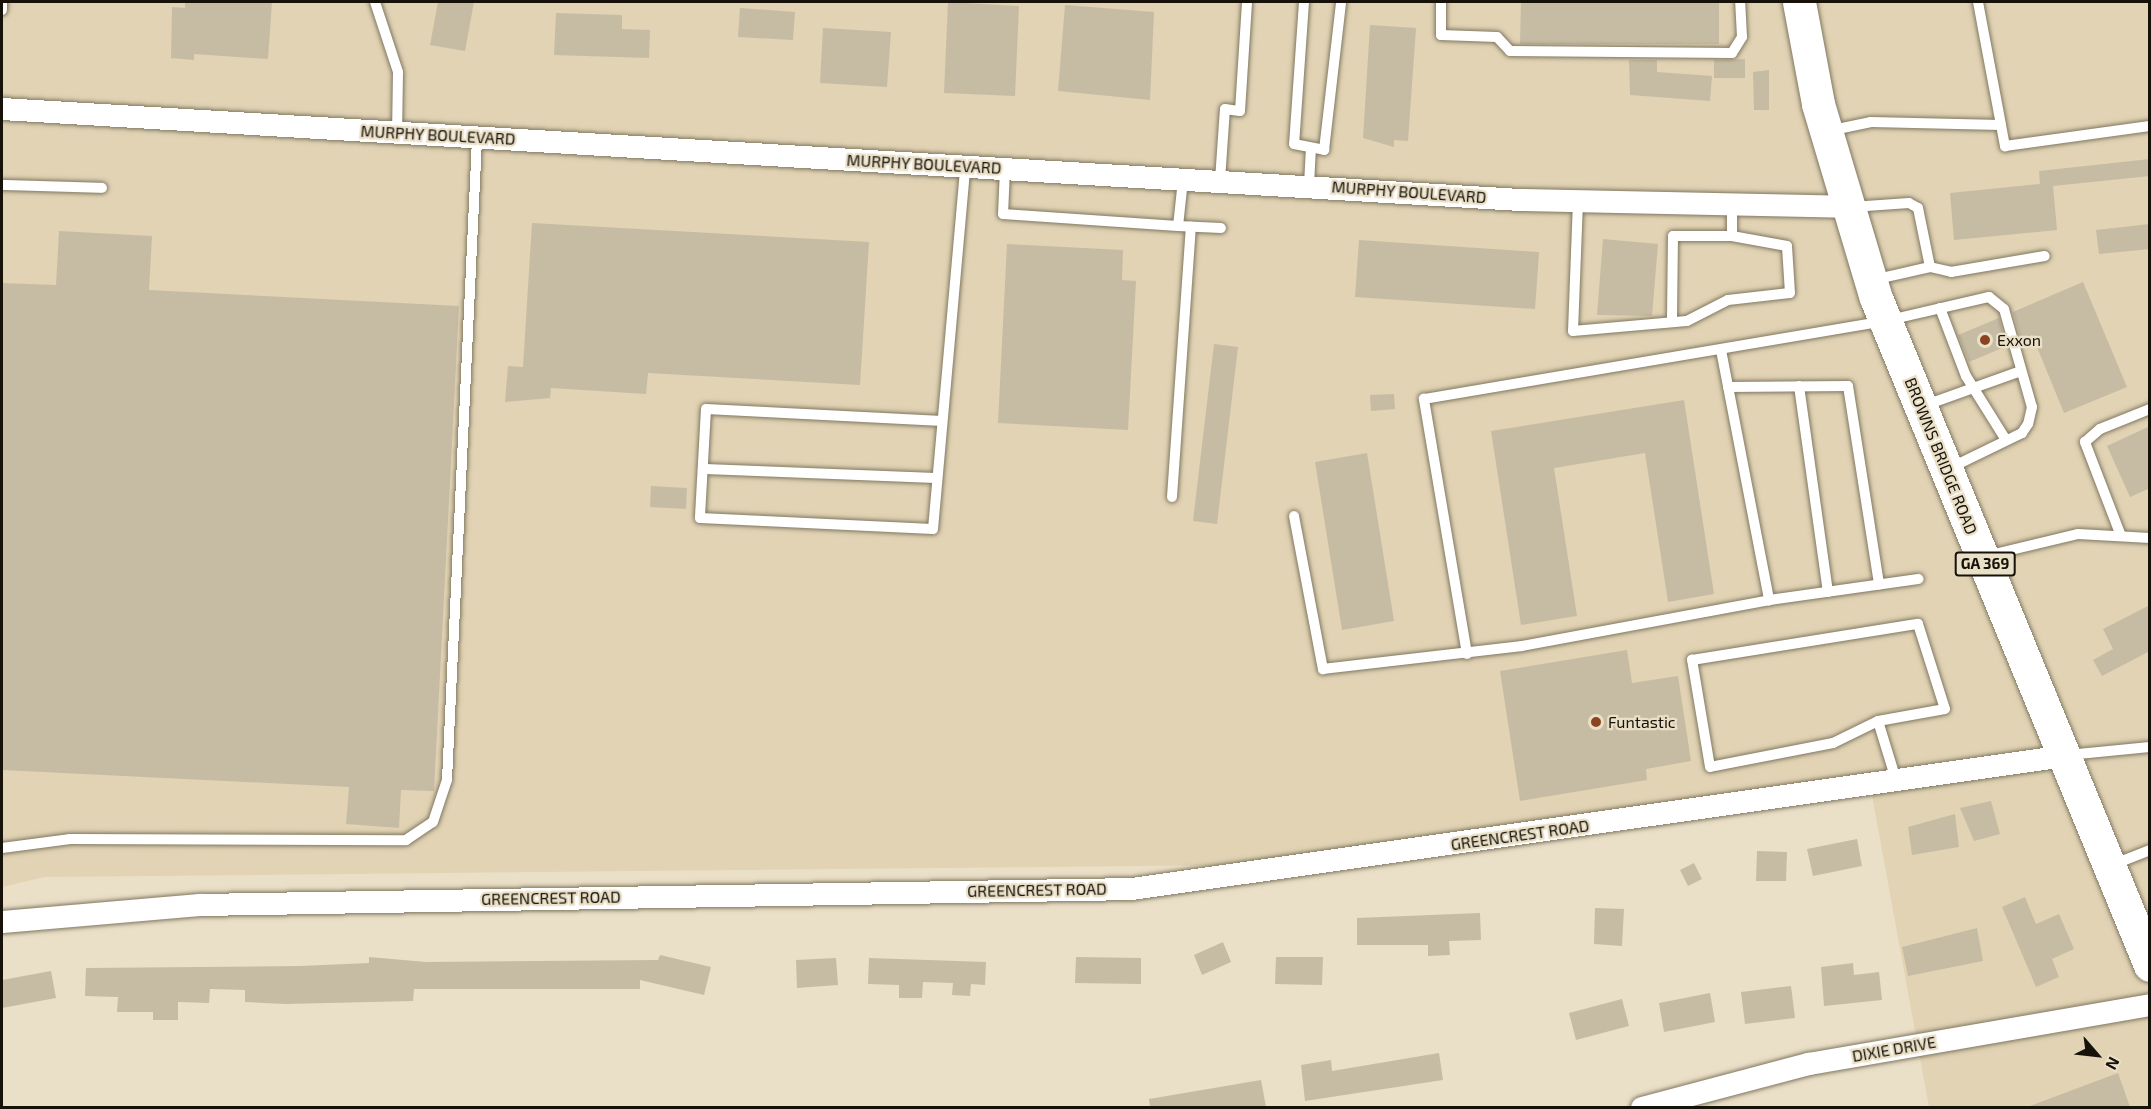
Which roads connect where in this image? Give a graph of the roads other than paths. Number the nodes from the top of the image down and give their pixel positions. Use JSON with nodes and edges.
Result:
{"nodes":[{"id":1,"x":2,"y":2,"type":"edge"},
{"id":2,"x":375,"y":2,"type":"edge"},
{"id":3,"x":1247,"y":2,"type":"edge"},
{"id":4,"x":1304,"y":2,"type":"edge"},
{"id":5,"x":1341,"y":2,"type":"edge"},
{"id":6,"x":1441,"y":2,"type":"edge"},
{"id":7,"x":1740,"y":2,"type":"edge"},
{"id":8,"x":1798,"y":2,"type":"edge"},
{"id":9,"x":1978,"y":2,"type":"edge"},
{"id":10,"x":2,"y":10,"type":"edge"},
{"id":11,"x":2,"y":109,"type":"edge"},
{"id":12,"x":2001,"y":125,"type":"junction"},
{"id":13,"x":2150,"y":126,"type":"edge"},
{"id":14,"x":1826,"y":132,"type":"junction"},
{"id":15,"x":397,"y":133,"type":"junction"},
{"id":16,"x":477,"y":138,"type":"junction"},
{"id":17,"x":1311,"y":149,"type":"junction"},
{"id":18,"x":965,"y":166,"type":"junction"},
{"id":19,"x":1005,"y":169,"type":"junction"},
{"id":20,"x":1183,"y":180,"type":"junction"},
{"id":21,"x":1220,"y":180,"type":"junction"},
{"id":22,"x":2,"y":185,"type":"edge"},
{"id":23,"x":1309,"y":186,"type":"junction"},
{"id":24,"x":102,"y":188,"type":"dead end"},
{"id":25,"x":1578,"y":201,"type":"junction"},
{"id":26,"x":1732,"y":204,"type":"junction"},
{"id":27,"x":1846,"y":207,"type":"junction"},
{"id":28,"x":1178,"y":226,"type":"junction"},
{"id":29,"x":1191,"y":227,"type":"junction"},
{"id":30,"x":1221,"y":228,"type":"dead end"},
{"id":31,"x":1732,"y":236,"type":"junction"},
{"id":32,"x":2045,"y":256,"type":"dead end"},
{"id":33,"x":1930,"y":267,"type":"junction"},
{"id":34,"x":1871,"y":281,"type":"junction"},
{"id":35,"x":1940,"y":308,"type":"junction"},
{"id":36,"x":1885,"y":321,"type":"junction"},
{"id":37,"x":1671,"y":322,"type":"junction"},
{"id":38,"x":1721,"y":350,"type":"junction"},
{"id":39,"x":2021,"y":371,"type":"junction"},
{"id":40,"x":1799,"y":386,"type":"junction"},
{"id":41,"x":1728,"y":387,"type":"junction"},
{"id":42,"x":1973,"y":387,"type":"junction"},
{"id":43,"x":1920,"y":407,"type":"junction"},
{"id":44,"x":2150,"y":409,"type":"edge"},
{"id":45,"x":942,"y":421,"type":"junction"},
{"id":46,"x":2007,"y":440,"type":"junction"},
{"id":47,"x":704,"y":469,"type":"junction"},
{"id":48,"x":1946,"y":470,"type":"junction"},
{"id":49,"x":937,"y":478,"type":"junction"},
{"id":50,"x":1172,"y":497,"type":"dead end"},
{"id":51,"x":1294,"y":516,"type":"dead end"},
{"id":52,"x":2121,"y":536,"type":"junction"},
{"id":53,"x":2150,"y":538,"type":"edge"},
{"id":54,"x":1982,"y":557,"type":"junction"},
{"id":55,"x":1919,"y":579,"type":"dead end"},
{"id":56,"x":1879,"y":585,"type":"junction"},
{"id":57,"x":1828,"y":592,"type":"junction"},
{"id":58,"x":1769,"y":600,"type":"junction"},
{"id":59,"x":1467,"y":654,"type":"junction"},
{"id":60,"x":1878,"y":721,"type":"junction"},
{"id":61,"x":2150,"y":747,"type":"edge"},
{"id":62,"x":2065,"y":756,"type":"junction"},
{"id":63,"x":1896,"y":780,"type":"junction"},
{"id":64,"x":2,"y":849,"type":"edge"},
{"id":65,"x":2150,"y":850,"type":"edge"},
{"id":66,"x":2109,"y":866,"type":"junction"},
{"id":67,"x":2,"y":922,"type":"edge"},
{"id":68,"x":2150,"y":965,"type":"edge"},
{"id":69,"x":2150,"y":1005,"type":"edge"},
{"id":70,"x":1642,"y":1107,"type":"edge"}],
"edges":[{"from":1,"to":10,"type":"lane"},
{"from":2,"to":15,"type":"lane"},
{"from":3,"to":21,"type":"lane"},
{"from":4,"to":17,"type":"lane"},
{"from":5,"to":17,"type":"lane"},
{"from":6,"to":7,"type":"lane"},
{"from":8,"to":14,"type":"main road","name":"BROWNS BRIDGE ROAD","number":"GA 369"},
{"from":9,"to":12,"type":"lane"},
{"from":11,"to":15,"type":"street","name":"MURPHY BOULEVARD"},
{"from":12,"to":13,"type":"lane"},
{"from":12,"to":14,"type":"lane"},
{"from":14,"to":27,"type":"main road","name":"BROWNS BRIDGE ROAD","number":"GA 369"},
{"from":15,"to":16,"type":"street","name":"MURPHY BOULEVARD"},
{"from":16,"to":18,"type":"street","name":"MURPHY BOULEVARD"},
{"from":16,"to":64,"type":"lane"},
{"from":17,"to":23,"type":"lane"},
{"from":18,"to":19,"type":"street","name":"MURPHY BOULEVARD"},
{"from":18,"to":45,"type":"lane"},
{"from":19,"to":20,"type":"street","name":"MURPHY BOULEVARD"},
{"from":19,"to":28,"type":"lane"},
{"from":20,"to":21,"type":"street","name":"MURPHY BOULEVARD"},
{"from":20,"to":28,"type":"lane"},
{"from":21,"to":23,"type":"street","name":"MURPHY BOULEVARD"},
{"from":22,"to":24,"type":"lane"},
{"from":23,"to":25,"type":"street","name":"MURPHY BOULEVARD"},
{"from":25,"to":26,"type":"street","name":"MURPHY BOULEVARD"},
{"from":25,"to":37,"type":"lane"},
{"from":26,"to":27,"type":"street","name":"MURPHY BOULEVARD"},
{"from":26,"to":31,"type":"lane"},
{"from":27,"to":33,"type":"lane"},
{"from":27,"to":34,"type":"main road","name":"BROWNS BRIDGE ROAD","number":"GA 369"},
{"from":28,"to":29,"type":"lane"},
{"from":29,"to":30,"type":"lane"},
{"from":29,"to":50,"type":"lane"},
{"from":31,"to":37,"type":"lane"},
{"from":31,"to":37,"type":"lane"},
{"from":32,"to":33,"type":"lane"},
{"from":33,"to":34,"type":"lane"},
{"from":34,"to":36,"type":"main road","name":"BROWNS BRIDGE ROAD","number":"GA 369"},
{"from":35,"to":36,"type":"lane"},
{"from":35,"to":39,"type":"lane"},
{"from":35,"to":42,"type":"lane"},
{"from":36,"to":38,"type":"lane"},
{"from":36,"to":43,"type":"main road","name":"BROWNS BRIDGE ROAD","number":"GA 369"},
{"from":38,"to":41,"type":"lane"},
{"from":38,"to":59,"type":"lane"},
{"from":39,"to":42,"type":"lane"},
{"from":39,"to":46,"type":"lane"},
{"from":40,"to":41,"type":"lane"},
{"from":40,"to":56,"type":"lane"},
{"from":40,"to":57,"type":"lane"},
{"from":41,"to":58,"type":"lane"},
{"from":42,"to":43,"type":"lane"},
{"from":42,"to":46,"type":"lane"},
{"from":43,"to":48,"type":"main road","name":"BROWNS BRIDGE ROAD","number":"GA 369"},
{"from":44,"to":52,"type":"lane"},
{"from":45,"to":47,"type":"lane"},
{"from":45,"to":49,"type":"lane"},
{"from":46,"to":48,"type":"lane"},
{"from":47,"to":49,"type":"lane"},
{"from":47,"to":49,"type":"lane"},
{"from":48,"to":54,"type":"main road","name":"BROWNS BRIDGE ROAD","number":"GA 369"},
{"from":51,"to":59,"type":"lane"},
{"from":52,"to":53,"type":"lane"},
{"from":52,"to":54,"type":"lane"},
{"from":54,"to":62,"type":"main road","name":"BROWNS BRIDGE ROAD","number":"GA 369"},
{"from":55,"to":56,"type":"lane"},
{"from":56,"to":57,"type":"lane"},
{"from":57,"to":58,"type":"lane"},
{"from":58,"to":59,"type":"lane"},
{"from":60,"to":60,"type":"lane"},
{"from":60,"to":63,"type":"lane"},
{"from":61,"to":62,"type":"lane"},
{"from":62,"to":63,"type":"street","name":"GREENCREST ROAD"},
{"from":62,"to":66,"type":"main road","name":"BROWNS BRIDGE ROAD","number":"GA 369"},
{"from":63,"to":67,"type":"street","name":"GREENCREST ROAD"},
{"from":65,"to":66,"type":"lane"},
{"from":66,"to":68,"type":"main road","name":"BROWNS BRIDGE ROAD","number":"GA 369"},
{"from":69,"to":70,"type":"street","name":"DIXIE DRIVE"}]}
